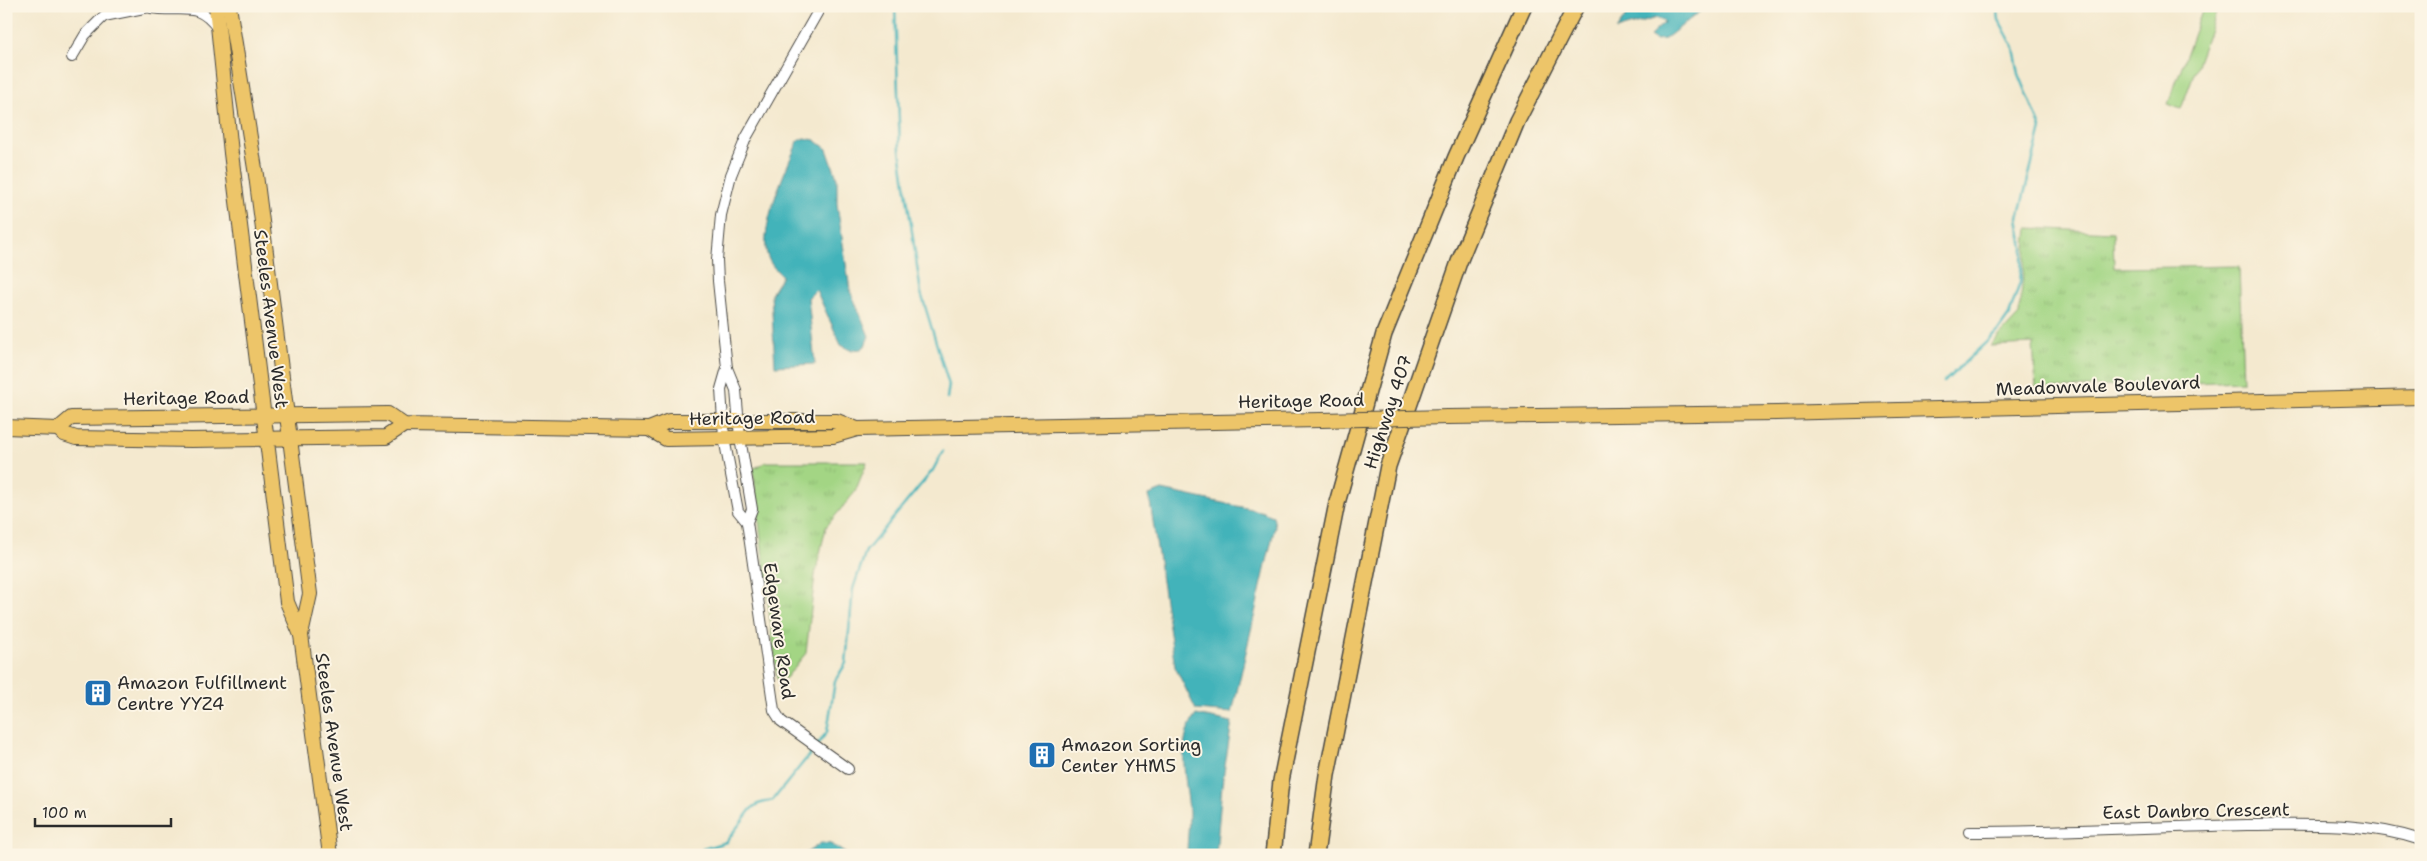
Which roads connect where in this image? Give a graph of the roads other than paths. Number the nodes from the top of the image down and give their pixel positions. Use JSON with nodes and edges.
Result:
{"nodes":[{"id":1,"x":216,"y":6,"type":"edge"},
{"id":2,"x":229,"y":6,"type":"edge"},
{"id":3,"x":821,"y":6,"type":"edge"},
{"id":4,"x":1524,"y":6,"type":"edge"},
{"id":5,"x":1576,"y":6,"type":"edge"},
{"id":6,"x":152,"y":7,"type":"edge"},
{"id":7,"x":218,"y":30,"type":"junction"},
{"id":8,"x":72,"y":58,"type":"dead end"},
{"id":9,"x":727,"y":368,"type":"junction"},
{"id":10,"x":2421,"y":397,"type":"edge"},
{"id":11,"x":1776,"y":413,"type":"joint"},
{"id":12,"x":264,"y":416,"type":"junction"},
{"id":13,"x":286,"y":416,"type":"junction"},
{"id":14,"x":723,"y":421,"type":"junction"},
{"id":15,"x":739,"y":421,"type":"junction"},
{"id":16,"x":404,"y":425,"type":"junction"},
{"id":17,"x":6,"y":427,"type":"edge"},
{"id":18,"x":58,"y":429,"type":"junction"},
{"id":19,"x":649,"y":429,"type":"junction"},
{"id":20,"x":857,"y":429,"type":"junction"},
{"id":21,"x":290,"y":438,"type":"junction"},
{"id":22,"x":724,"y":438,"type":"junction"},
{"id":23,"x":740,"y":438,"type":"junction"},
{"id":24,"x":267,"y":439,"type":"junction"},
{"id":25,"x":747,"y":522,"type":"junction"},
{"id":26,"x":301,"y":635,"type":"junction"},
{"id":27,"x":848,"y":768,"type":"dead end"},
{"id":28,"x":1970,"y":832,"type":"dead end"},
{"id":29,"x":2421,"y":840,"type":"edge"},
{"id":30,"x":330,"y":855,"type":"edge"},
{"id":31,"x":1272,"y":855,"type":"edge"},
{"id":32,"x":1316,"y":855,"type":"edge"}],
"edges":[{"from":1,"to":7,"type":"main road","name":"Steeles Avenue West"},
{"from":2,"to":13,"type":"main road","name":"Steeles Avenue West"},
{"from":3,"to":9,"type":"street","name":"Edgeware Road"},
{"from":4,"to":31,"type":"highway","name":"Highway 407"},
{"from":5,"to":32,"type":"highway","name":"Highway 407"},
{"from":6,"to":7,"type":"street"},
{"from":6,"to":8,"type":"street"},
{"from":7,"to":12,"type":"main road","name":"Steeles Avenue West"},
{"from":9,"to":14,"type":"street","name":"Edgeware Road"},
{"from":9,"to":15,"type":"street","name":"Edgeware Road"},
{"from":10,"to":11,"type":"main road","name":"Meadowvale Boulevard"},
{"from":11,"to":20,"type":"main road","name":"Heritage Road","bridge":true},
{"from":12,"to":13,"type":"main road","name":"Heritage Road"},
{"from":12,"to":18,"type":"main road","name":"Heritage Road"},
{"from":12,"to":24,"type":"main road","name":"Steeles Avenue West"},
{"from":13,"to":16,"type":"main road","name":"Heritage Road"},
{"from":13,"to":21,"type":"main road","name":"Steeles Avenue West"},
{"from":14,"to":15,"type":"main road","name":"Heritage Road"},
{"from":14,"to":19,"type":"main road","name":"Heritage Road"},
{"from":14,"to":22,"type":"street","name":"Edgeware Road"},
{"from":15,"to":20,"type":"main road","name":"Heritage Road"},
{"from":15,"to":23,"type":"street","name":"Edgeware Road"},
{"from":16,"to":19,"type":"main road","name":"Heritage Road"},
{"from":16,"to":21,"type":"main road"},
{"from":17,"to":18,"type":"main road"},
{"from":18,"to":24,"type":"main road"},
{"from":19,"to":22,"type":"main road","name":"Heritage Road"},
{"from":20,"to":23,"type":"main road","name":"Heritage Road"},
{"from":21,"to":24,"type":"main road"},
{"from":21,"to":26,"type":"main road","name":"Steeles Avenue West"},
{"from":22,"to":23,"type":"main road","name":"Heritage Road"},
{"from":22,"to":25,"type":"street","name":"Edgeware Road"},
{"from":23,"to":25,"type":"street","name":"Edgeware Road"},
{"from":24,"to":26,"type":"main road","name":"Steeles Avenue West"},
{"from":25,"to":27,"type":"street","name":"Edgeware Road"},
{"from":26,"to":30,"type":"main road","name":"Steeles Avenue West"},
{"from":28,"to":29,"type":"street","name":"East Danbro Crescent"}]}
